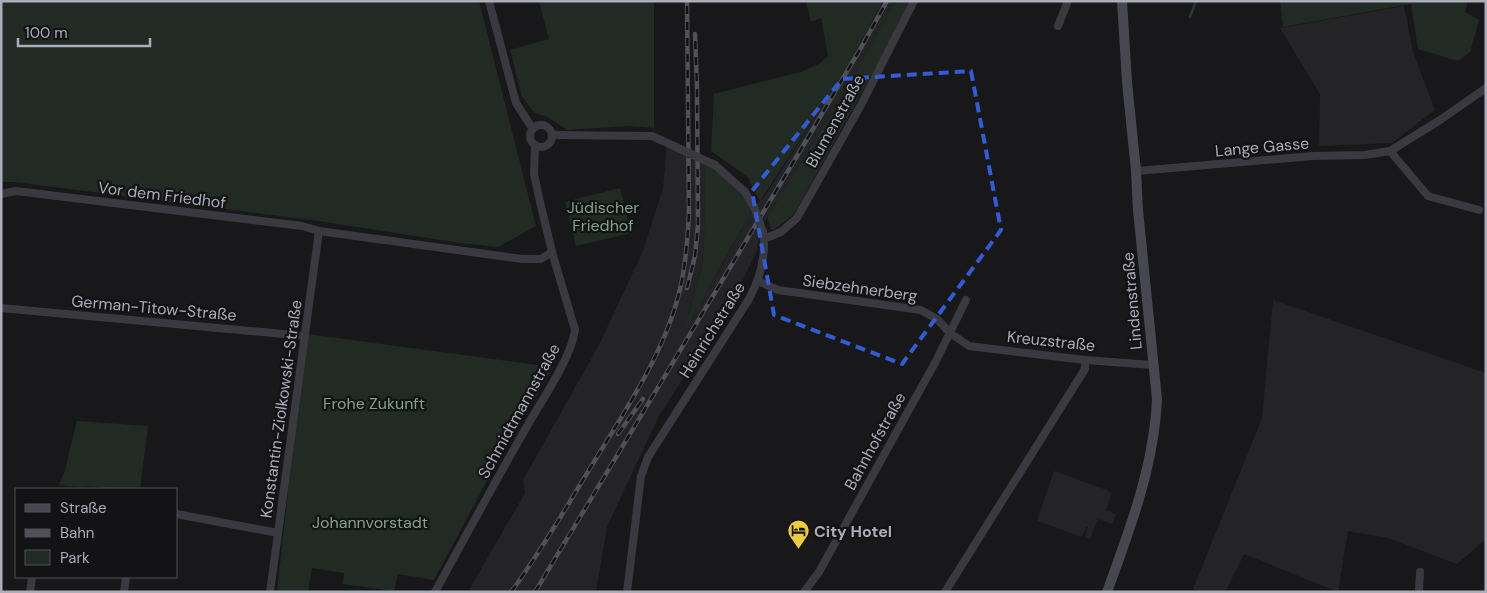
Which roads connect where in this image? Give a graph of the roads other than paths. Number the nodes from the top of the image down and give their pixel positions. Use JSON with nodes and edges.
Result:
{"nodes":[{"id":1,"x":489,"y":1,"type":"edge"},
{"id":2,"x":914,"y":1,"type":"edge"},
{"id":3,"x":1068,"y":1,"type":"edge"},
{"id":4,"x":1122,"y":1,"type":"edge"},
{"id":5,"x":1058,"y":26,"type":"dead end"},
{"id":6,"x":1486,"y":88,"type":"edge"},
{"id":7,"x":532,"y":128,"type":"junction"},
{"id":8,"x":552,"y":135,"type":"junction"},
{"id":9,"x":535,"y":146,"type":"junction"},
{"id":10,"x":1390,"y":151,"type":"junction"},
{"id":11,"x":1136,"y":171,"type":"junction"},
{"id":12,"x":1,"y":194,"type":"edge"},
{"id":13,"x":1479,"y":210,"type":"dead end"},
{"id":14,"x":320,"y":231,"type":"junction"},
{"id":15,"x":764,"y":235,"type":"junction"},
{"id":16,"x":552,"y":252,"type":"junction"},
{"id":17,"x":758,"y":281,"type":"junction"},
{"id":18,"x":966,"y":300,"type":"dead end"},
{"id":19,"x":1,"y":308,"type":"edge"},
{"id":20,"x":950,"y":333,"type":"junction"},
{"id":21,"x":305,"y":336,"type":"junction"},
{"id":22,"x":1085,"y":360,"type":"junction"},
{"id":23,"x":1153,"y":365,"type":"junction"},
{"id":24,"x":178,"y":514,"type":"edge"},
{"id":25,"x":278,"y":533,"type":"junction"},
{"id":26,"x":1420,"y":572,"type":"dead end"},
{"id":27,"x":32,"y":578,"type":"edge"},
{"id":28,"x":126,"y":578,"type":"edge"},
{"id":29,"x":30,"y":592,"type":"edge"},
{"id":30,"x":124,"y":592,"type":"edge"},
{"id":31,"x":270,"y":592,"type":"edge"},
{"id":32,"x":435,"y":592,"type":"edge"},
{"id":33,"x":627,"y":592,"type":"edge"},
{"id":34,"x":804,"y":592,"type":"edge"},
{"id":35,"x":945,"y":592,"type":"edge"},
{"id":36,"x":1108,"y":592,"type":"edge"},
{"id":37,"x":1418,"y":592,"type":"edge"}],
"edges":[{"from":1,"to":7,"type":"street"},
{"from":2,"to":15,"type":"street","name":"Blumenstraße"},
{"from":3,"to":5,"type":"street"},
{"from":4,"to":11,"type":"street","name":"Lindenstraße"},
{"from":6,"to":10,"type":"street","name":"Lange Gasse"},
{"from":7,"to":8,"type":"street"},
{"from":7,"to":9,"type":"street"},
{"from":8,"to":9,"type":"street"},
{"from":8,"to":15,"type":"street","name":"Heinrichstraße","bridge":true},
{"from":9,"to":16,"type":"street","name":"Schmidtmannstraße"},
{"from":10,"to":11,"type":"street","name":"Lange Gasse"},
{"from":10,"to":13,"type":"street"},
{"from":11,"to":23,"type":"street","name":"Lindenstraße"},
{"from":12,"to":14,"type":"street","name":"Vor dem Friedhof"},
{"from":14,"to":16,"type":"street","name":"Vor dem Friedhof"},
{"from":14,"to":21,"type":"street","name":"Konstantin-Ziolkowski-Straße"},
{"from":15,"to":17,"type":"street","name":"Heinrichstraße"},
{"from":16,"to":32,"type":"street","name":"Schmidtmannstraße"},
{"from":17,"to":20,"type":"street","name":"Siebzehnerberg"},
{"from":17,"to":33,"type":"street","name":"Heinrichstraße"},
{"from":18,"to":20,"type":"street","name":"Bahnhofstraße"},
{"from":19,"to":21,"type":"street","name":"German-Titow-Straße"},
{"from":20,"to":22,"type":"street","name":"Kreuzstraße"},
{"from":20,"to":34,"type":"street","name":"Bahnhofstraße"},
{"from":21,"to":25,"type":"street","name":"Konstantin-Ziolkowski-Straße"},
{"from":22,"to":23,"type":"street","name":"Kreuzstraße"},
{"from":22,"to":35,"type":"street"},
{"from":23,"to":36,"type":"street","name":"Lindenstraße"},
{"from":24,"to":25,"type":"street"},
{"from":25,"to":31,"type":"street","name":"Konstantin-Ziolkowski-Straße"},
{"from":26,"to":37,"type":"street"},
{"from":27,"to":29,"type":"street"},
{"from":28,"to":30,"type":"street"}]}
